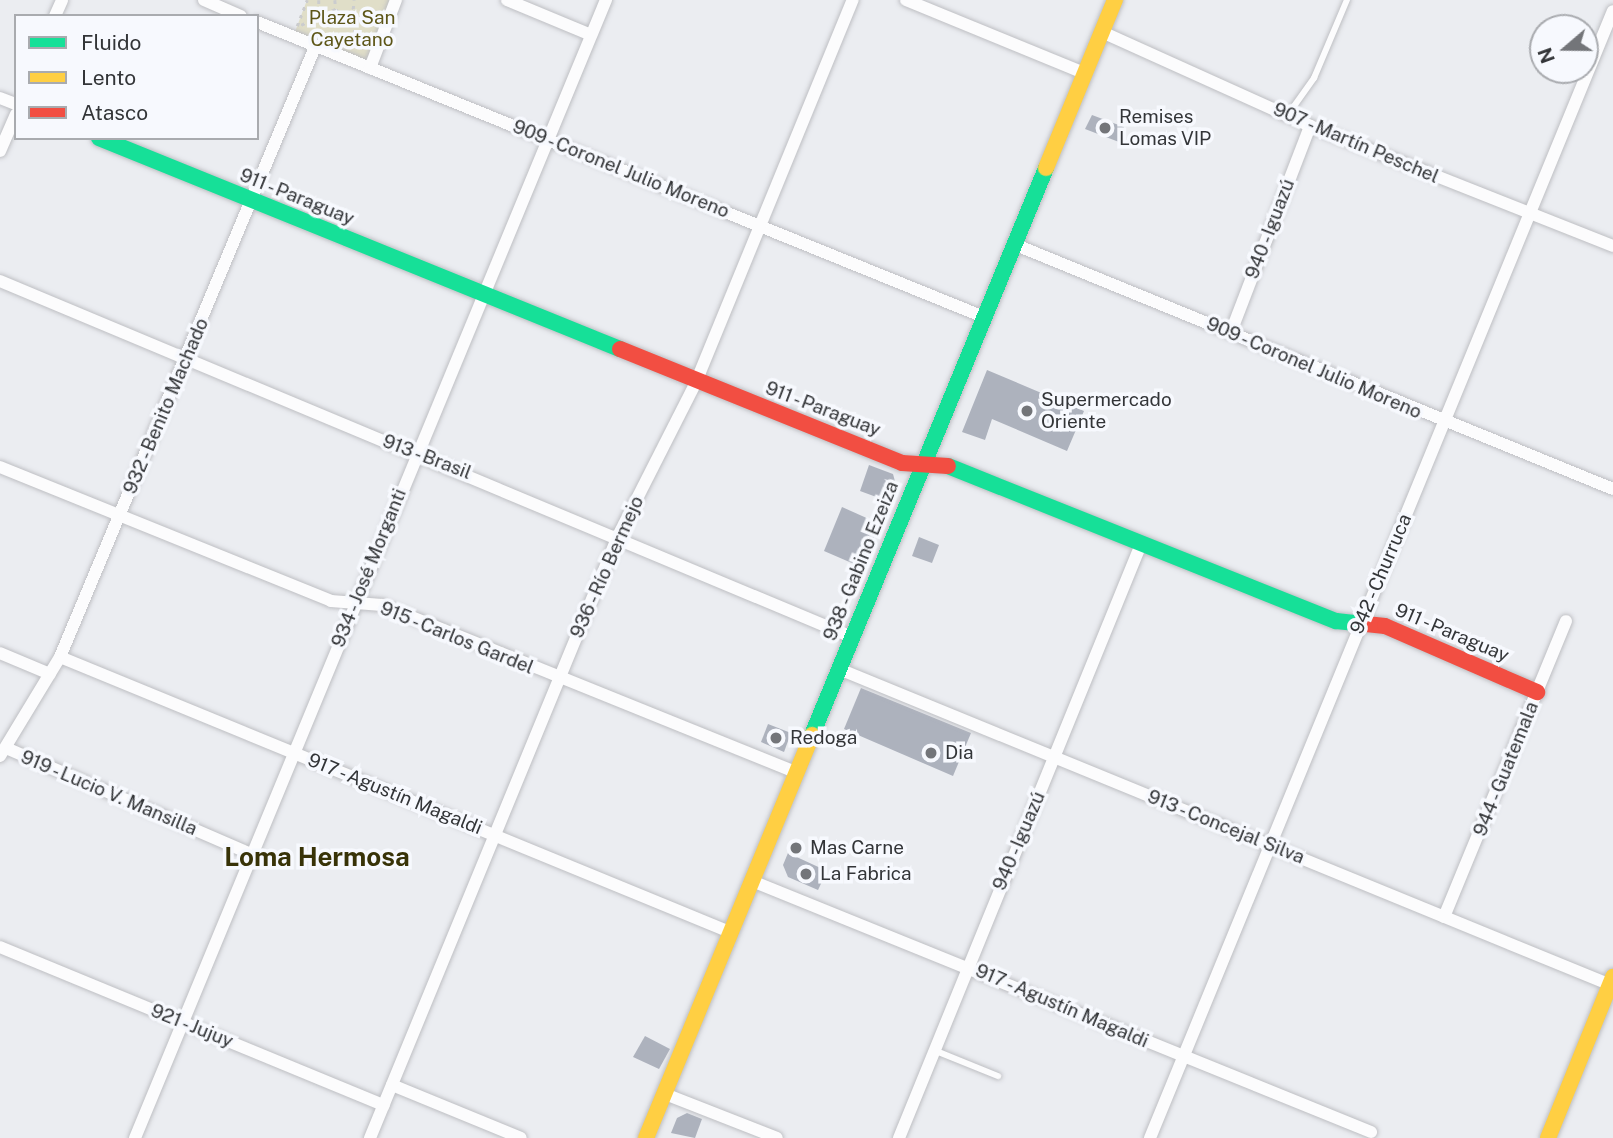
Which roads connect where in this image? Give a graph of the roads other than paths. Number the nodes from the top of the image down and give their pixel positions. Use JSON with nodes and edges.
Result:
{"nodes":[{"id":1,"x":396,"y":0,"type":"edge"},
{"id":2,"x":507,"y":0,"type":"edge"},
{"id":3,"x":606,"y":0,"type":"edge"},
{"id":4,"x":853,"y":0,"type":"edge"},
{"id":5,"x":906,"y":0,"type":"edge"},
{"id":6,"x":1115,"y":0,"type":"edge"},
{"id":7,"x":1346,"y":0,"type":"edge"},
{"id":8,"x":208,"y":1,"type":"edge"},
{"id":9,"x":1613,"y":10,"type":"edge"},
{"id":10,"x":237,"y":14,"type":"edge"},
{"id":11,"x":259,"y":23,"type":"edge"},
{"id":12,"x":1102,"y":32,"type":"junction"},
{"id":13,"x":591,"y":35,"type":"junction"},
{"id":14,"x":315,"y":47,"type":"junction"},
{"id":15,"x":370,"y":68,"type":"junction"},
{"id":16,"x":1084,"y":73,"type":"junction"},
{"id":17,"x":1287,"y":116,"type":"junction"},
{"id":18,"x":14,"y":119,"type":"edge"},
{"id":19,"x":1310,"y":126,"type":"junction"},
{"id":20,"x":547,"y":138,"type":"junction"},
{"id":21,"x":104,"y":140,"type":"edge"},
{"id":22,"x":0,"y":151,"type":"edge"},
{"id":23,"x":252,"y":201,"type":"junction"},
{"id":24,"x":1533,"y":216,"type":"junction"},
{"id":25,"x":761,"y":226,"type":"junction"},
{"id":26,"x":1016,"y":245,"type":"junction"},
{"id":27,"x":1613,"y":246,"type":"edge"},
{"id":28,"x":0,"y":281,"type":"edge"},
{"id":29,"x":482,"y":295,"type":"junction"},
{"id":30,"x":984,"y":317,"type":"junction"},
{"id":31,"x":1231,"y":332,"type":"junction"},
{"id":32,"x":186,"y":359,"type":"junction"},
{"id":33,"x":696,"y":382,"type":"junction"},
{"id":34,"x":1445,"y":424,"type":"junction"},
{"id":35,"x":415,"y":452,"type":"junction"},
{"id":36,"x":924,"y":463,"type":"junction"},
{"id":37,"x":0,"y":467,"type":"edge"},
{"id":38,"x":1613,"y":488,"type":"edge"},
{"id":39,"x":120,"y":516,"type":"junction"},
{"id":40,"x":618,"y":536,"type":"junction"},
{"id":41,"x":1142,"y":544,"type":"junction"},
{"id":42,"x":356,"y":602,"type":"junction"},
{"id":43,"x":1566,"y":621,"type":"dead end"},
{"id":44,"x":1358,"y":625,"type":"junction"},
{"id":45,"x":852,"y":637,"type":"junction"},
{"id":46,"x":0,"y":653,"type":"edge"},
{"id":47,"x":60,"y":657,"type":"junction"},
{"id":48,"x":839,"y":669,"type":"junction"},
{"id":49,"x":50,"y":674,"type":"junction"},
{"id":50,"x":559,"y":678,"type":"junction"},
{"id":51,"x":1537,"y":692,"type":"junction"},
{"id":52,"x":3,"y":752,"type":"edge"},
{"id":53,"x":294,"y":753,"type":"junction"},
{"id":54,"x":1055,"y":756,"type":"junction"},
{"id":55,"x":796,"y":772,"type":"junction"},
{"id":56,"x":495,"y":835,"type":"junction"},
{"id":57,"x":1272,"y":845,"type":"junction"},
{"id":58,"x":251,"y":854,"type":"junction"},
{"id":59,"x":752,"y":881,"type":"junction"},
{"id":60,"x":1444,"y":917,"type":"junction"},
{"id":61,"x":730,"y":932,"type":"junction"},
{"id":62,"x":0,"y":947,"type":"edge"},
{"id":63,"x":967,"y":966,"type":"junction"},
{"id":64,"x":1612,"y":983,"type":"edge"},
{"id":65,"x":183,"y":1022,"type":"junction"},
{"id":66,"x":934,"y":1050,"type":"junction"},
{"id":67,"x":1184,"y":1057,"type":"junction"},
{"id":68,"x":998,"y":1076,"type":"dead end"},
{"id":69,"x":393,"y":1085,"type":"junction"},
{"id":70,"x":665,"y":1094,"type":"junction"},
{"id":71,"x":384,"y":1105,"type":"junction"},
{"id":72,"x":1371,"y":1132,"type":"dead end"},
{"id":73,"x":135,"y":1138,"type":"edge"},
{"id":74,"x":370,"y":1138,"type":"edge"},
{"id":75,"x":521,"y":1138,"type":"edge"},
{"id":76,"x":646,"y":1138,"type":"edge"},
{"id":77,"x":777,"y":1138,"type":"edge"},
{"id":78,"x":899,"y":1138,"type":"edge"},
{"id":79,"x":1150,"y":1138,"type":"edge"},
{"id":80,"x":1548,"y":1138,"type":"edge"}],
"edges":[{"from":1,"to":15,"type":"street"},
{"from":2,"to":13,"type":"street"},
{"from":3,"to":13,"type":"street","name":"934 - José Morganti"},
{"from":4,"to":25,"type":"street","name":"936 - Río Bermejo"},
{"from":5,"to":16,"type":"street"},
{"from":6,"to":12,"type":"street","name":"938 - Gabino Ezeiza"},
{"from":7,"to":17,"type":"lane"},
{"from":8,"to":10,"type":"street"},
{"from":9,"to":24,"type":"street","name":"942 - Churruca"},
{"from":11,"to":14,"type":"street","name":"909 - Coronel Julio Moreno"},
{"from":12,"to":16,"type":"street","name":"938 - Gabino Ezeiza"},
{"from":12,"to":17,"type":"street","name":"907 - Martín Peschel"},
{"from":13,"to":20,"type":"street","name":"934 - José Morganti"},
{"from":14,"to":15,"type":"street","name":"909 - Coronel Julio Moreno"},
{"from":14,"to":23,"type":"street","name":"932 - Benito Machado"},
{"from":15,"to":20,"type":"street","name":"909 - Coronel Julio Moreno"},
{"from":16,"to":26,"type":"street","name":"938 - Gabino Ezeiza"},
{"from":17,"to":19,"type":"street","name":"907 - Martín Peschel"},
{"from":18,"to":22,"type":"street"},
{"from":19,"to":24,"type":"street","name":"907 - Martín Peschel"},
{"from":19,"to":31,"type":"street","name":"940 - Iguazú"},
{"from":20,"to":25,"type":"street","name":"909 - Coronel Julio Moreno"},
{"from":20,"to":29,"type":"street","name":"934 - José Morganti"},
{"from":21,"to":23,"type":"street","name":"911 - Paraguay"},
{"from":23,"to":29,"type":"street","name":"911 - Paraguay"},
{"from":23,"to":32,"type":"street","name":"932 - Benito Machado"},
{"from":24,"to":27,"type":"street","name":"907 - Martín Peschel"},
{"from":24,"to":34,"type":"street","name":"942 - Churruca"},
{"from":25,"to":30,"type":"street","name":"909 - Coronel Julio Moreno"},
{"from":25,"to":33,"type":"street","name":"936 - Río Bermejo"},
{"from":26,"to":30,"type":"street","name":"938 - Gabino Ezeiza"},
{"from":26,"to":31,"type":"street","name":"909 - Coronel Julio Moreno"},
{"from":28,"to":32,"type":"street","name":"913 - Brasil"},
{"from":29,"to":33,"type":"street","name":"911 - Paraguay"},
{"from":29,"to":35,"type":"street","name":"934 - José Morganti"},
{"from":30,"to":36,"type":"street","name":"938 - Gabino Ezeiza"},
{"from":31,"to":34,"type":"street","name":"909 - Coronel Julio Moreno"},
{"from":32,"to":35,"type":"street","name":"913 - Brasil"},
{"from":32,"to":39,"type":"street","name":"932 - Benito Machado"},
{"from":33,"to":36,"type":"street","name":"911 - Paraguay"},
{"from":33,"to":40,"type":"street","name":"936 - Río Bermejo"},
{"from":34,"to":38,"type":"street","name":"909 - Coronel Julio Moreno"},
{"from":34,"to":44,"type":"street","name":"942 - Churruca"},
{"from":35,"to":40,"type":"street","name":"913 - Brasil"},
{"from":35,"to":42,"type":"street","name":"934 - José Morganti"},
{"from":36,"to":41,"type":"street","name":"911 - Paraguay"},
{"from":36,"to":45,"type":"street","name":"938 - Gabino Ezeiza"},
{"from":37,"to":39,"type":"street","name":"915 - Carlos Gardel"},
{"from":39,"to":42,"type":"street","name":"915 - Carlos Gardel"},
{"from":39,"to":47,"type":"street","name":"932 - Benito Machado"},
{"from":40,"to":45,"type":"street","name":"913 - Brasil"},
{"from":40,"to":50,"type":"street","name":"936 - Río Bermejo"},
{"from":41,"to":44,"type":"street","name":"911 - Paraguay"},
{"from":41,"to":54,"type":"street","name":"940 - Iguazú"},
{"from":42,"to":50,"type":"street","name":"915 - Carlos Gardel"},
{"from":42,"to":53,"type":"street","name":"934 - José Morganti"},
{"from":43,"to":51,"type":"street","name":"944 - Guatemala"},
{"from":44,"to":51,"type":"street","name":"911 - Paraguay"},
{"from":44,"to":57,"type":"street","name":"942 - Churruca"},
{"from":45,"to":48,"type":"street","name":"938 - Gabino Ezeiza"},
{"from":46,"to":49,"type":"street"},
{"from":47,"to":49,"type":"street","name":"932 - Benito Machado"},
{"from":47,"to":53,"type":"street","name":"917 - Agustín Magaldi"},
{"from":48,"to":54,"type":"street","name":"913 - Concejal Silva"},
{"from":48,"to":55,"type":"street","name":"938 - Gabino Ezeiza"},
{"from":49,"to":52,"type":"street","name":"932 - Benito Machado"},
{"from":50,"to":55,"type":"street","name":"915 - Carlos Gardel"},
{"from":50,"to":56,"type":"street","name":"936 - Río Bermejo"},
{"from":51,"to":60,"type":"street","name":"944 - Guatemala"},
{"from":52,"to":58,"type":"street","name":"919 - Lucio V. Mansilla"},
{"from":53,"to":56,"type":"street","name":"917 - Agustín Magaldi"},
{"from":53,"to":58,"type":"street","name":"934 - José Morganti"},
{"from":54,"to":57,"type":"street","name":"913 - Concejal Silva"},
{"from":54,"to":63,"type":"street","name":"940 - Iguazú"},
{"from":55,"to":59,"type":"street","name":"938 - Gabino Ezeiza"},
{"from":56,"to":61,"type":"street","name":"917 - Agustín Magaldi"},
{"from":56,"to":69,"type":"street","name":"936 - Río Bermejo"},
{"from":57,"to":60,"type":"street","name":"913 - Concejal Silva"},
{"from":57,"to":67,"type":"street","name":"942 - Churruca"},
{"from":58,"to":65,"type":"street","name":"934 - José Morganti"},
{"from":59,"to":61,"type":"street","name":"938 - Gabino Ezeiza"},
{"from":59,"to":63,"type":"street","name":"917 - Agustín Magaldi"},
{"from":60,"to":64,"type":"street","name":"913 - Concejal Silva"},
{"from":61,"to":70,"type":"street","name":"938 - Gabino Ezeiza"},
{"from":62,"to":65,"type":"street","name":"921 - Jujuy"},
{"from":63,"to":66,"type":"street","name":"940 - Iguazú"},
{"from":63,"to":67,"type":"street","name":"917 - Agustín Magaldi"},
{"from":64,"to":80,"type":"street"},
{"from":65,"to":71,"type":"street","name":"921 - Jujuy"},
{"from":65,"to":73,"type":"street","name":"934 - José Morganti"},
{"from":66,"to":68,"type":"lane"},
{"from":66,"to":78,"type":"street","name":"940 - Iguazú"},
{"from":67,"to":72,"type":"street","name":"917 - Agustín Magaldi"},
{"from":67,"to":79,"type":"street","name":"942 - Churruca"},
{"from":69,"to":71,"type":"street","name":"936 - Río Bermejo"},
{"from":69,"to":75,"type":"street"},
{"from":70,"to":76,"type":"street","name":"938 - Gabino Ezeiza"},
{"from":70,"to":77,"type":"street"},
{"from":71,"to":74,"type":"street","name":"936 - Río Bermejo"}]}
